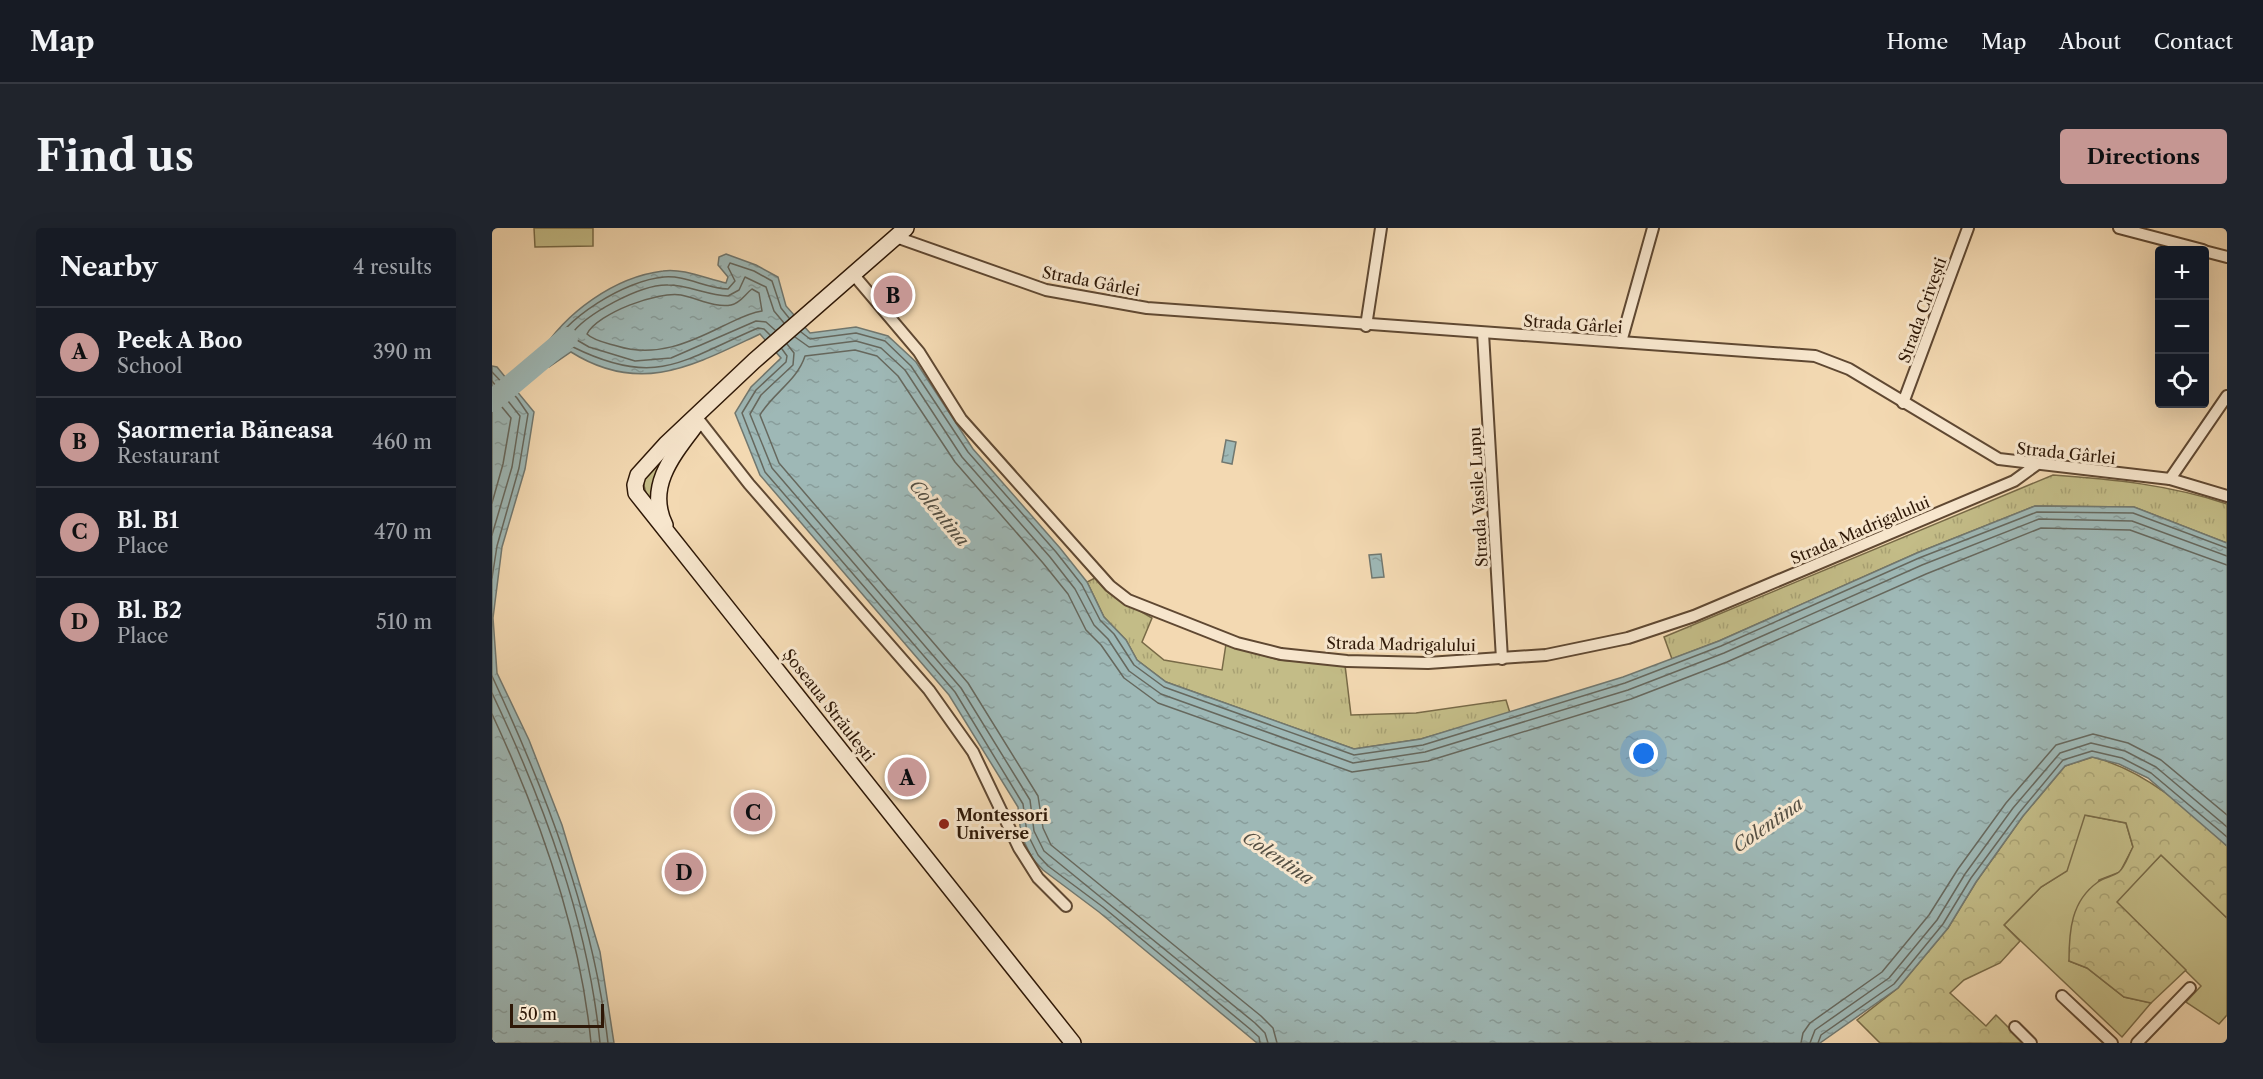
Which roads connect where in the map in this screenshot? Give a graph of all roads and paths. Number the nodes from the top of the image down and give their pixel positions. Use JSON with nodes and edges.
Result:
{"nodes":[{"id":1,"x":1381,"y":228,"type":"edge"},
{"id":2,"x":1653,"y":228,"type":"edge"},
{"id":3,"x":1968,"y":228,"type":"edge"},
{"id":4,"x":2119,"y":228,"type":"edge"},
{"id":5,"x":901,"y":232,"type":"edge"},
{"id":6,"x":2186,"y":246,"type":"edge"},
{"id":7,"x":2209,"y":252,"type":"edge"},
{"id":8,"x":2227,"y":257,"type":"edge"},
{"id":9,"x":853,"y":274,"type":"junction"},
{"id":10,"x":1366,"y":326,"type":"junction"},
{"id":11,"x":1484,"y":333,"type":"junction"},
{"id":12,"x":1621,"y":342,"type":"junction"},
{"id":13,"x":721,"y":392,"type":"junction"},
{"id":14,"x":2227,"y":396,"type":"edge"},
{"id":15,"x":1903,"y":402,"type":"junction"},
{"id":16,"x":699,"y":420,"type":"junction"},
{"id":17,"x":2036,"y":465,"type":"junction"},
{"id":18,"x":2170,"y":479,"type":"junction"},
{"id":19,"x":2227,"y":496,"type":"edge"},
{"id":20,"x":668,"y":531,"type":"junction"},
{"id":21,"x":1502,"y":659,"type":"junction"},
{"id":22,"x":1066,"y":906,"type":"dead end"},
{"id":23,"x":2190,"y":988,"type":"dead end"},
{"id":24,"x":2062,"y":996,"type":"dead end"},
{"id":25,"x":2015,"y":1027,"type":"dead end"},
{"id":26,"x":1073,"y":1043,"type":"edge"},
{"id":27,"x":2031,"y":1043,"type":"edge"},
{"id":28,"x":2112,"y":1043,"type":"edge"},
{"id":29,"x":2137,"y":1043,"type":"edge"}],
"edges":[{"from":1,"to":10,"type":"street"},
{"from":2,"to":12,"type":"street"},
{"from":3,"to":15,"type":"street","name":"Strada Crivești"},
{"from":4,"to":6,"type":"street"},
{"from":5,"to":9,"type":"street"},
{"from":5,"to":10,"type":"street","name":"Strada Gârlei"},
{"from":7,"to":8,"type":"street"},
{"from":9,"to":13,"type":"street"},
{"from":9,"to":21,"type":"street","name":"Strada Madrigalului"},
{"from":10,"to":11,"type":"street","name":"Strada Gârlei"},
{"from":11,"to":12,"type":"street","name":"Strada Gârlei"},
{"from":11,"to":21,"type":"street","name":"Strada Vasile Lupu"},
{"from":12,"to":15,"type":"street","name":"Strada Gârlei"},
{"from":13,"to":16,"type":"street"},
{"from":13,"to":20,"type":"street","name":"Șoseaua Străulești"},
{"from":14,"to":18,"type":"street"},
{"from":15,"to":17,"type":"street","name":"Strada Gârlei"},
{"from":16,"to":20,"type":"street"},
{"from":16,"to":22,"type":"street"},
{"from":17,"to":18,"type":"street","name":"Strada Gârlei"},
{"from":17,"to":21,"type":"street","name":"Strada Madrigalului"},
{"from":18,"to":19,"type":"street","name":"Strada Gârlei"},
{"from":20,"to":26,"type":"street","name":"Șoseaua Străulești"},
{"from":23,"to":29,"type":"street"},
{"from":24,"to":28,"type":"street"},
{"from":25,"to":27,"type":"street"}]}
